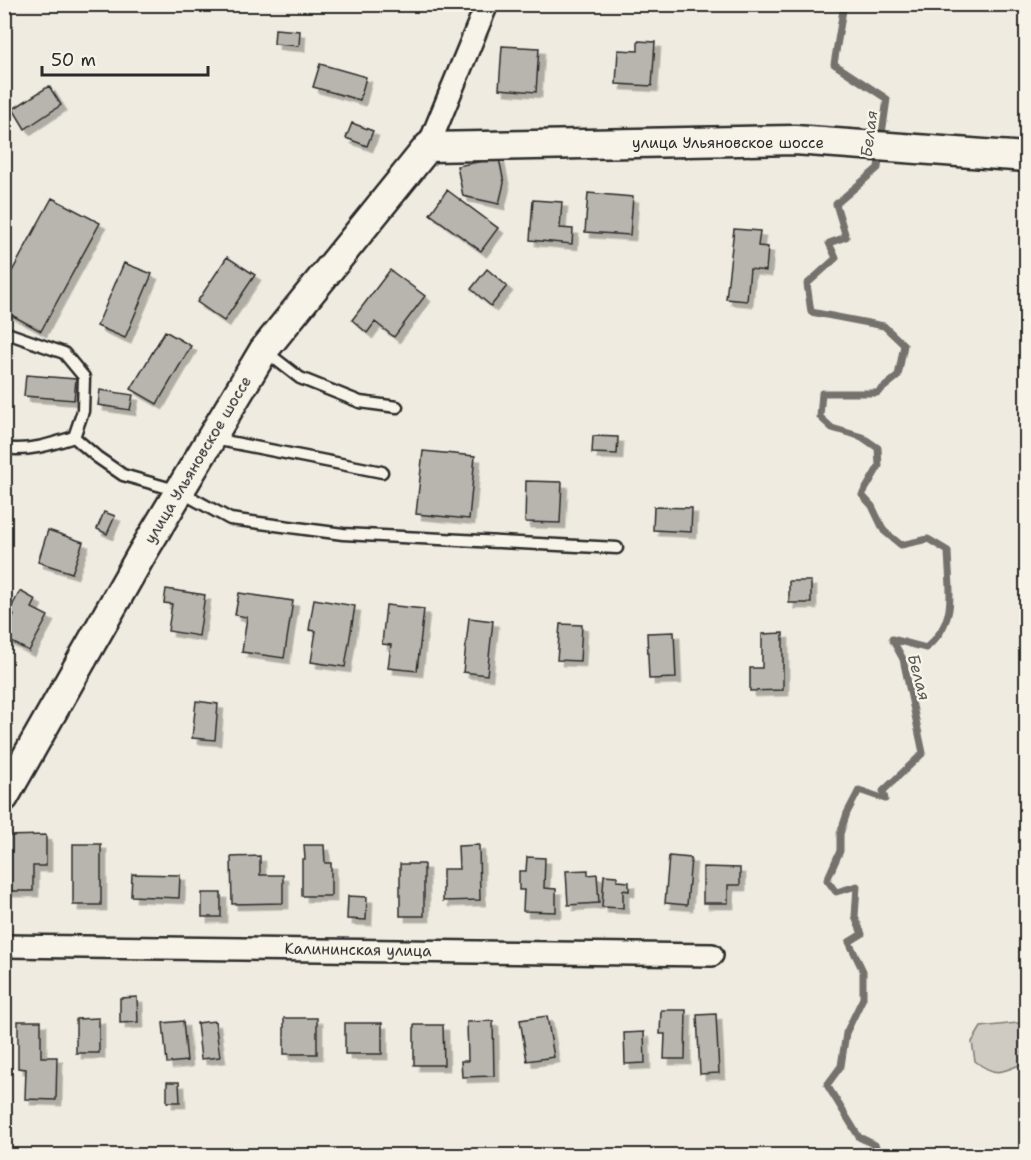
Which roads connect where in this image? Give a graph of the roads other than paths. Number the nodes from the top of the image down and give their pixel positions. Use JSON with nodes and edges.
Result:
{"nodes":[{"id":1,"x":487,"y":4,"type":"edge"},
{"id":2,"x":428,"y":147,"type":"junction"},
{"id":3,"x":1026,"y":157,"type":"edge"},
{"id":4,"x":4,"y":332,"type":"edge"},
{"id":5,"x":264,"y":350,"type":"junction"},
{"id":6,"x":397,"y":407,"type":"dead end"},
{"id":7,"x":74,"y":437,"type":"junction"},
{"id":8,"x":211,"y":438,"type":"junction"},
{"id":9,"x":4,"y":448,"type":"edge"},
{"id":10,"x":382,"y":472,"type":"dead end"},
{"id":11,"x":179,"y":491,"type":"junction"},
{"id":12,"x":617,"y":548,"type":"dead end"},
{"id":13,"x":4,"y":797,"type":"edge"},
{"id":14,"x":4,"y":946,"type":"edge"},
{"id":15,"x":712,"y":955,"type":"dead end"}],
"edges":[{"from":1,"to":2,"type":"street","name":"улица Ульяновское шоссе"},
{"from":2,"to":3,"type":"street","name":"улица Ульяновское шоссе"},
{"from":2,"to":5,"type":"street","name":"улица Ульяновское шоссе"},
{"from":4,"to":7,"type":"lane"},
{"from":5,"to":6,"type":"lane"},
{"from":5,"to":8,"type":"street","name":"улица Ульяновское шоссе"},
{"from":7,"to":9,"type":"lane"},
{"from":7,"to":11,"type":"lane"},
{"from":8,"to":10,"type":"lane"},
{"from":8,"to":11,"type":"street","name":"улица Ульяновское шоссе"},
{"from":11,"to":12,"type":"lane"},
{"from":11,"to":13,"type":"street","name":"улица Ульяновское шоссе"},
{"from":14,"to":15,"type":"street","name":"Калининская улица"}]}
